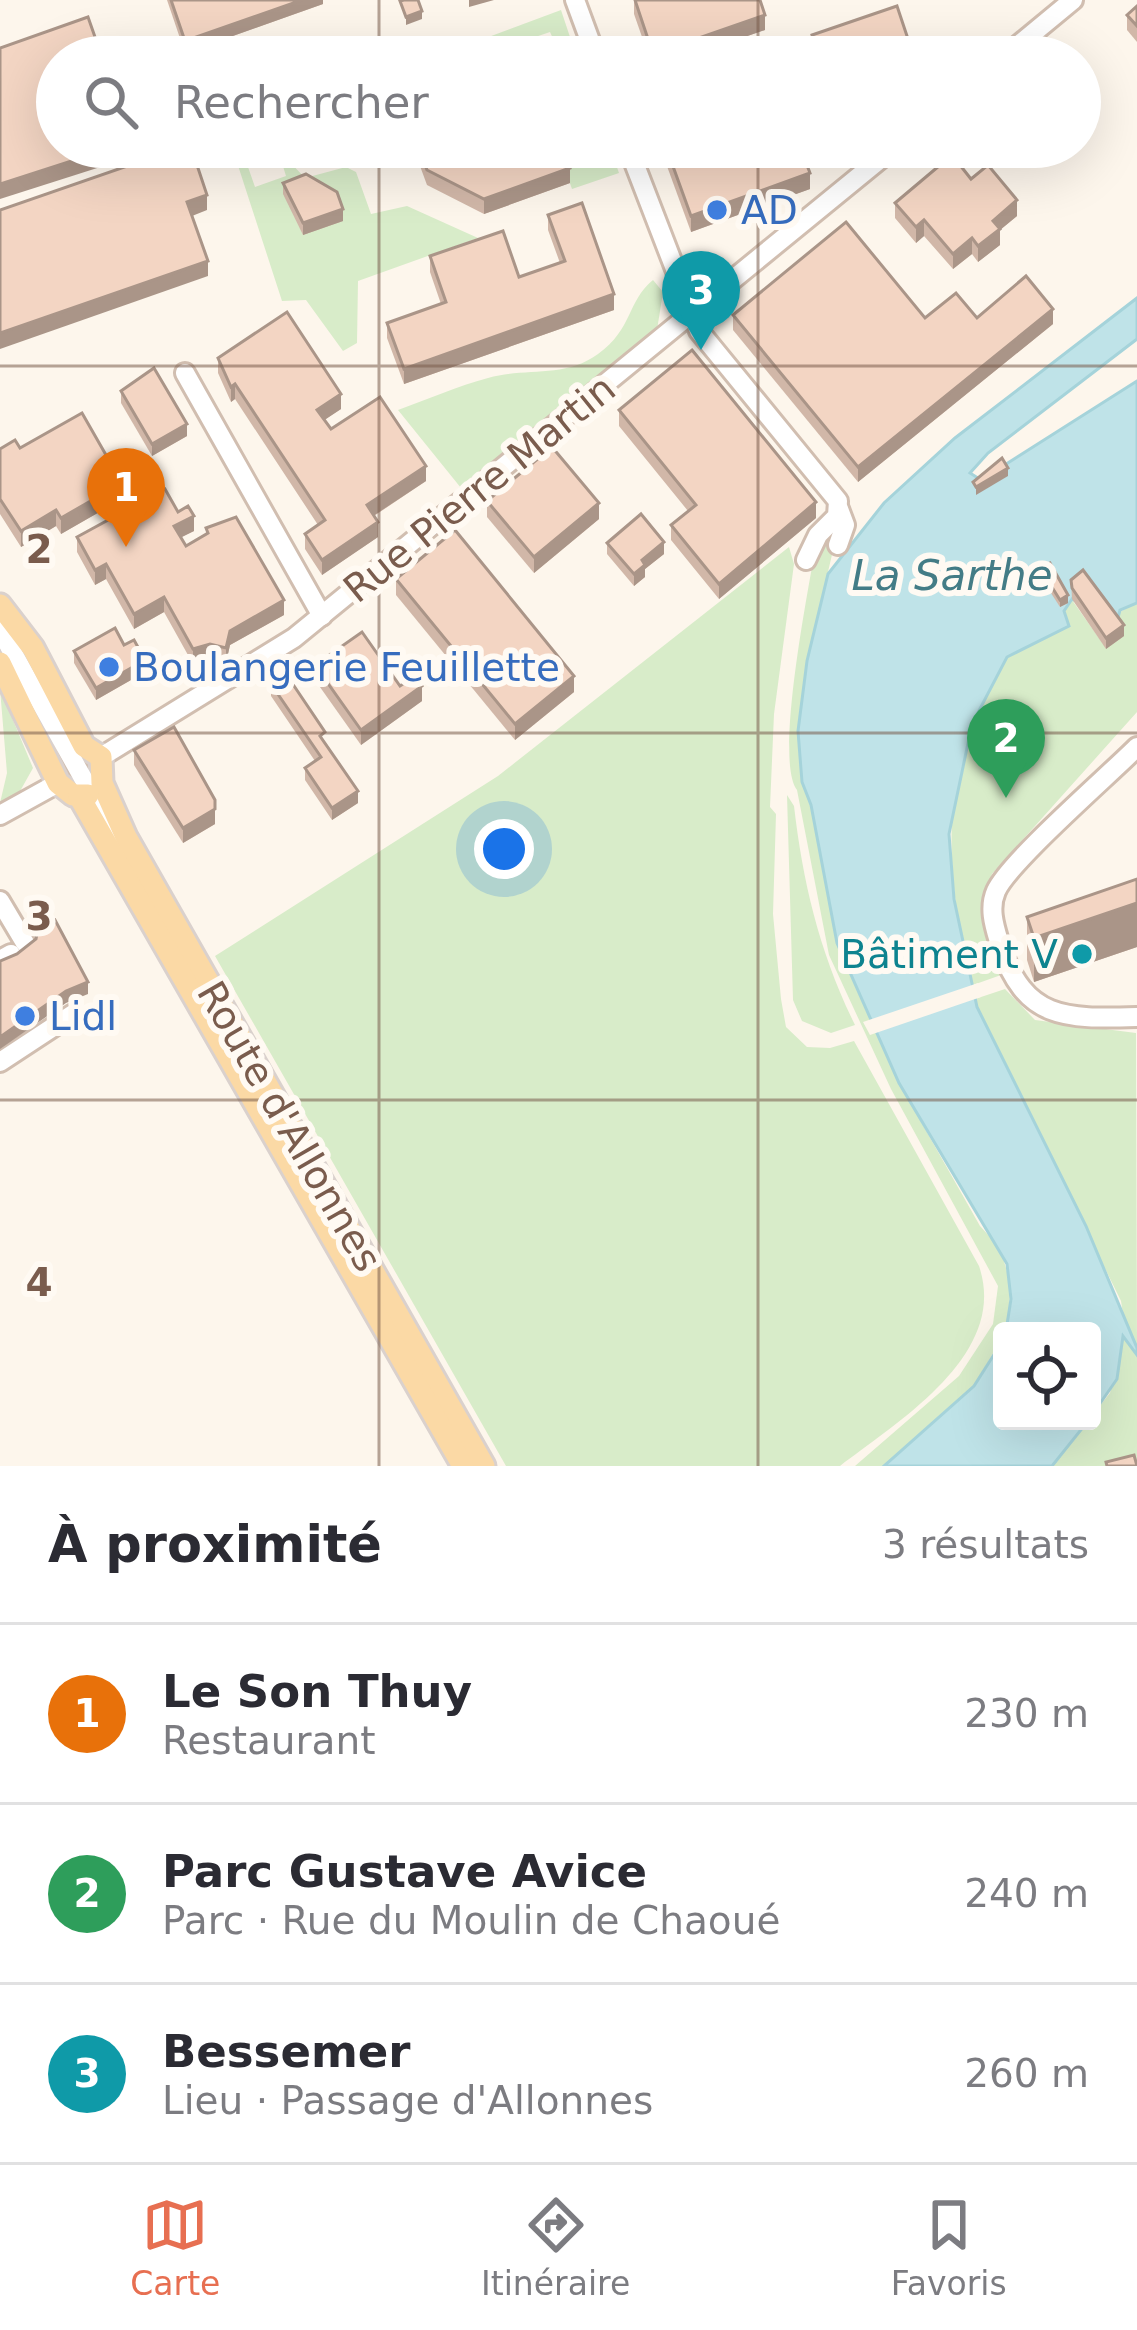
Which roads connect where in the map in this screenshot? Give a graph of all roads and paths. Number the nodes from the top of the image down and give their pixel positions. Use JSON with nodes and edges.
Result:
{"nodes":[{"id":1,"x":575,"y":0,"type":"edge"},
{"id":2,"x":1073,"y":0,"type":"edge"},
{"id":3,"x":588,"y":36,"type":"edge"},
{"id":4,"x":1029,"y":36,"type":"edge"},
{"id":5,"x":636,"y":168,"type":"edge"},
{"id":6,"x":870,"y":168,"type":"edge"},
{"id":7,"x":690,"y":316,"type":"junction"},
{"id":8,"x":184,"y":373,"type":"dead end"},
{"id":9,"x":839,"y":509,"type":"junction"},
{"id":10,"x":838,"y":545,"type":"dead end"},
{"id":11,"x":806,"y":560,"type":"dead end"},
{"id":12,"x":0,"y":605,"type":"edge"},
{"id":13,"x":322,"y":616,"type":"junction"},
{"id":14,"x":0,"y":630,"type":"edge"},
{"id":15,"x":0,"y":663,"type":"edge"},
{"id":16,"x":1137,"y":747,"type":"edge"},
{"id":17,"x":84,"y":751,"type":"junction"},
{"id":18,"x":57,"y":779,"type":"junction"},
{"id":19,"x":91,"y":791,"type":"junction"},
{"id":20,"x":0,"y":815,"type":"edge"},
{"id":21,"x":0,"y":901,"type":"edge"},
{"id":22,"x":12,"y":952,"type":"edge"},
{"id":23,"x":74,"y":1014,"type":"dead end"},
{"id":24,"x":1137,"y":1017,"type":"edge"},
{"id":25,"x":0,"y":1062,"type":"edge"},
{"id":26,"x":463,"y":1466,"type":"edge"},
{"id":27,"x":473,"y":1466,"type":"edge"},
{"id":28,"x":484,"y":1466,"type":"edge"}],
"edges":[{"from":1,"to":3,"type":"street"},
{"from":2,"to":4,"type":"street"},
{"from":5,"to":7,"type":"street"},
{"from":6,"to":7,"type":"street","name":"Rue Pierre Martin"},
{"from":7,"to":9,"type":"street"},
{"from":7,"to":13,"type":"street","name":"Rue Pierre Martin"},
{"from":8,"to":13,"type":"street"},
{"from":9,"to":10,"type":"street"},
{"from":9,"to":11,"type":"street"},
{"from":12,"to":17,"type":"main road","name":"Route d'Allonnes"},
{"from":13,"to":17,"type":"street","name":"Rue Pierre Martin"},
{"from":14,"to":17,"type":"street"},
{"from":15,"to":18,"type":"main road"},
{"from":16,"to":24,"type":"street"},
{"from":17,"to":18,"type":"main road"},
{"from":17,"to":19,"type":"main road","name":"Route d'Allonnes"},
{"from":17,"to":19,"type":"street"},
{"from":18,"to":19,"type":"main road","name":"Route d'Allonnes"},
{"from":18,"to":20,"type":"street"},
{"from":19,"to":26,"type":"main road","name":"Route d'Allonnes"},
{"from":19,"to":27,"type":"street"},
{"from":19,"to":28,"type":"main road","name":"Route d'Allonnes"},
{"from":21,"to":22,"type":"street"},
{"from":23,"to":25,"type":"street"}]}
